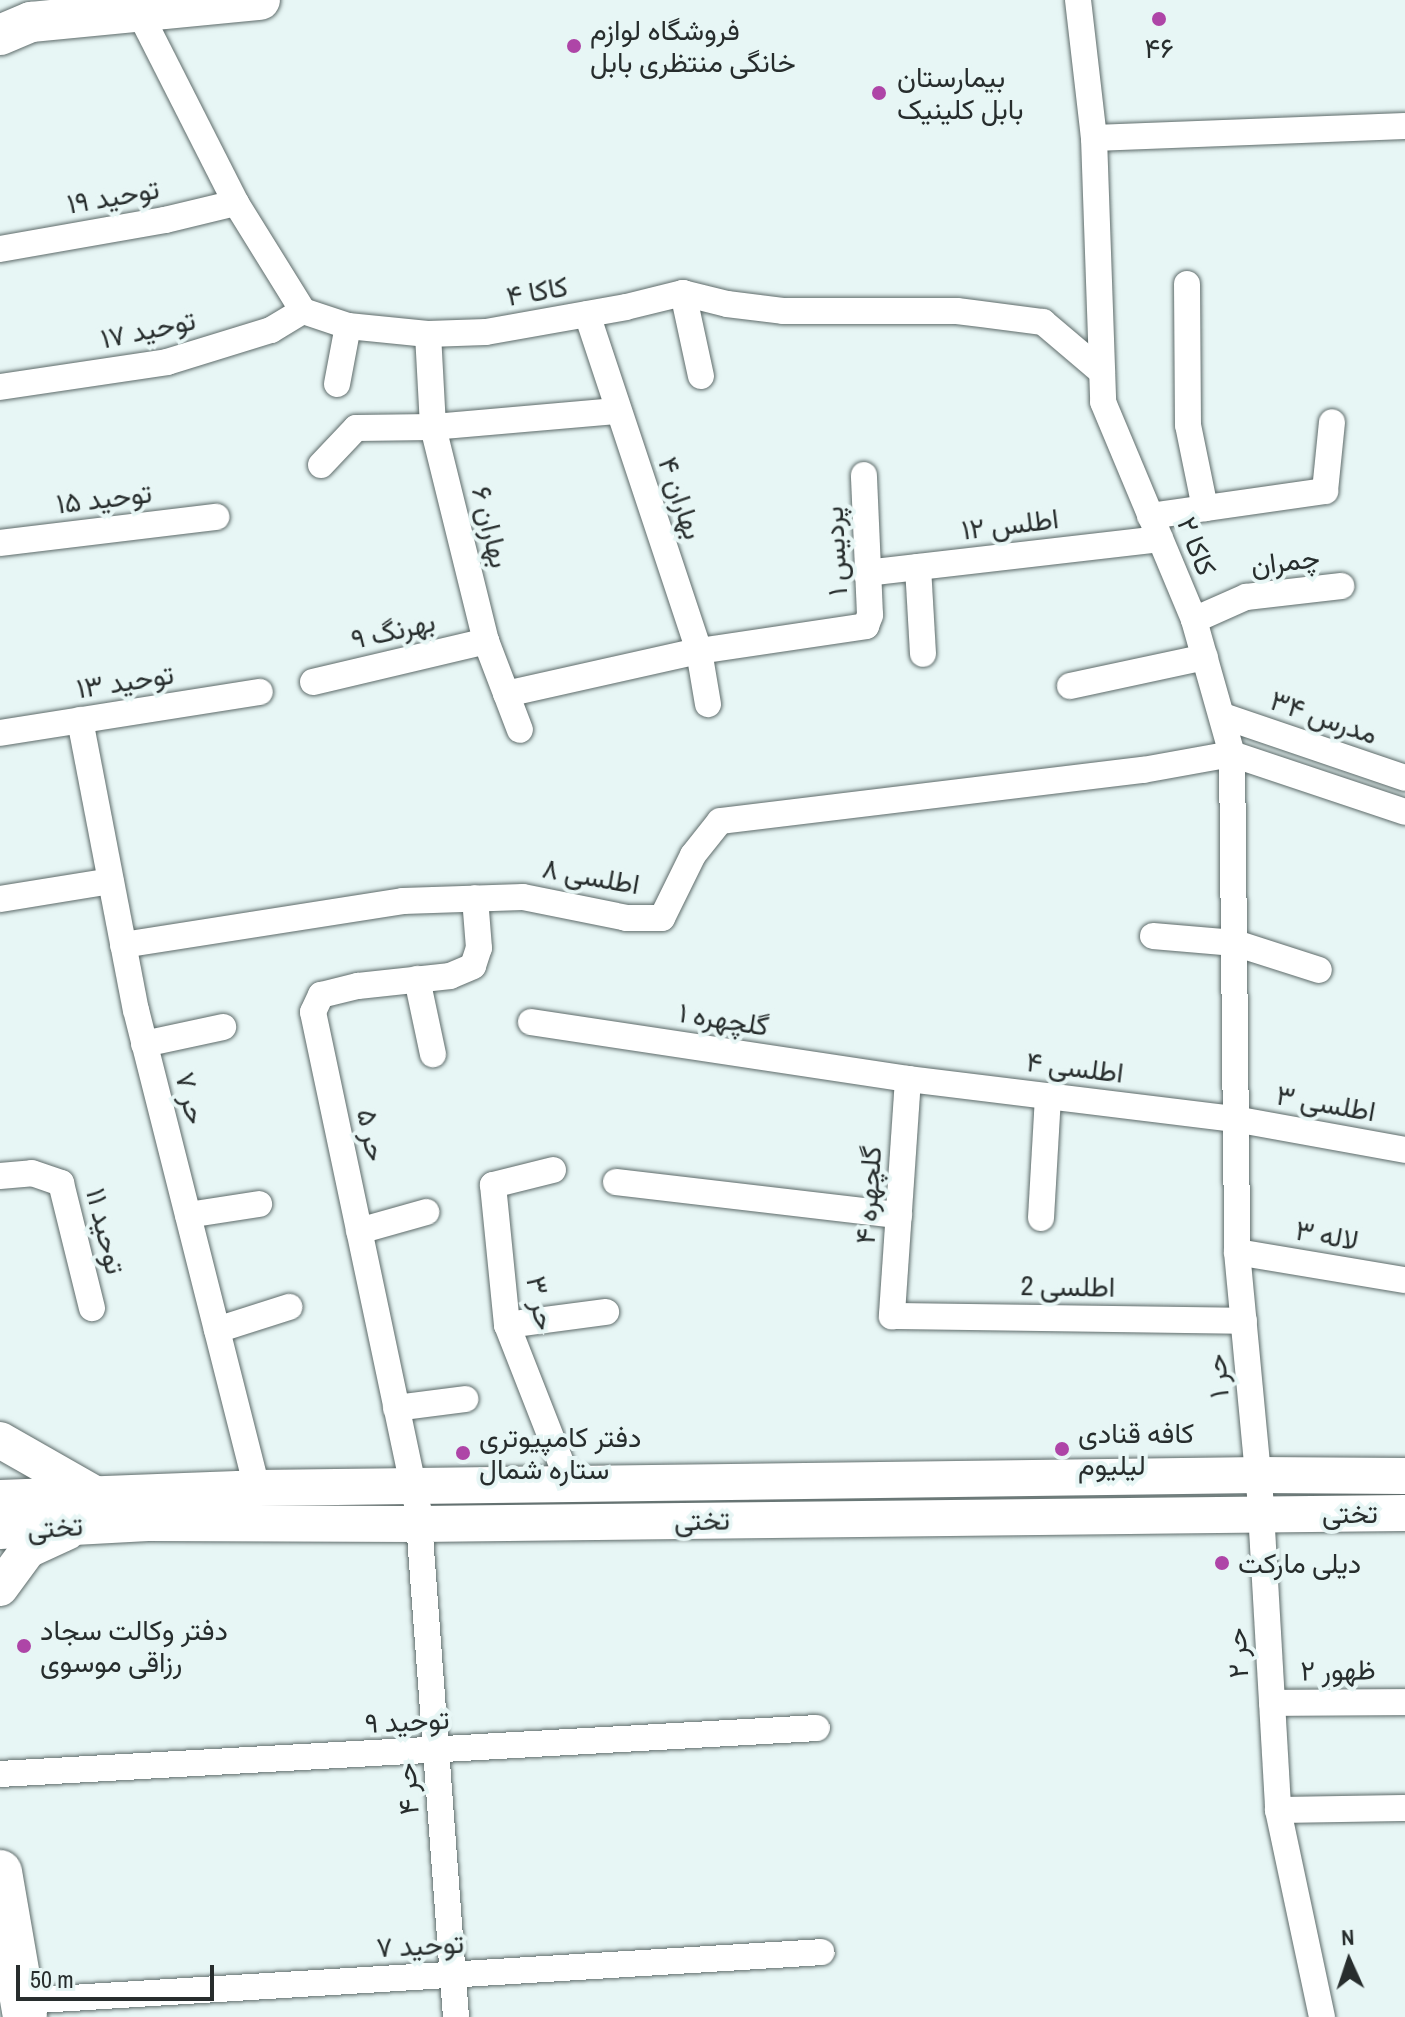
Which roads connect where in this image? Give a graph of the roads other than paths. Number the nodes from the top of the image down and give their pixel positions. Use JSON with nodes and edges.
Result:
{"nodes":[{"id":1,"x":260,"y":0,"type":"edge"},
{"id":2,"x":1078,"y":0,"type":"edge"},
{"id":3,"x":136,"y":6,"type":"edge"},
{"id":4,"x":10,"y":21,"type":"edge"},
{"id":5,"x":1405,"y":126,"type":"edge"},
{"id":6,"x":1094,"y":138,"type":"junction"},
{"id":7,"x":236,"y":203,"type":"junction"},
{"id":8,"x":0,"y":249,"type":"edge"},
{"id":9,"x":1187,"y":284,"type":"dead end"},
{"id":10,"x":683,"y":293,"type":"junction"},
{"id":11,"x":303,"y":311,"type":"junction"},
{"id":12,"x":587,"y":314,"type":"junction"},
{"id":13,"x":348,"y":326,"type":"junction"},
{"id":14,"x":428,"y":334,"type":"junction"},
{"id":15,"x":1102,"y":372,"type":"junction"},
{"id":16,"x":701,"y":376,"type":"dead end"},
{"id":17,"x":337,"y":384,"type":"dead end"},
{"id":18,"x":0,"y":387,"type":"edge"},
{"id":19,"x":617,"y":411,"type":"junction"},
{"id":20,"x":1332,"y":422,"type":"dead end"},
{"id":21,"x":433,"y":427,"type":"junction"},
{"id":22,"x":321,"y":465,"type":"dead end"},
{"id":23,"x":864,"y":475,"type":"dead end"},
{"id":24,"x":1205,"y":508,"type":"junction"},
{"id":25,"x":216,"y":517,"type":"dead end"},
{"id":26,"x":1155,"y":527,"type":"junction"},
{"id":27,"x":0,"y":543,"type":"edge"},
{"id":28,"x":918,"y":567,"type":"junction"},
{"id":29,"x":866,"y":573,"type":"junction"},
{"id":30,"x":1341,"y":586,"type":"dead end"},
{"id":31,"x":1194,"y":620,"type":"junction"},
{"id":32,"x":486,"y":641,"type":"junction"},
{"id":33,"x":699,"y":651,"type":"junction"},
{"id":34,"x":923,"y":654,"type":"dead end"},
{"id":35,"x":1205,"y":657,"type":"junction"},
{"id":36,"x":313,"y":682,"type":"dead end"},
{"id":37,"x":1070,"y":686,"type":"dead end"},
{"id":38,"x":260,"y":692,"type":"dead end"},
{"id":39,"x":506,"y":694,"type":"junction"},
{"id":40,"x":708,"y":704,"type":"dead end"},
{"id":41,"x":1223,"y":716,"type":"junction"},
{"id":42,"x":80,"y":720,"type":"junction"},
{"id":43,"x":520,"y":730,"type":"dead end"},
{"id":44,"x":0,"y":733,"type":"edge"},
{"id":45,"x":1232,"y":754,"type":"junction"},
{"id":46,"x":1405,"y":778,"type":"edge"},
{"id":47,"x":1405,"y":812,"type":"edge"},
{"id":48,"x":111,"y":881,"type":"junction"},
{"id":49,"x":475,"y":898,"type":"junction"},
{"id":50,"x":0,"y":899,"type":"edge"},
{"id":51,"x":1153,"y":936,"type":"dead end"},
{"id":52,"x":1235,"y":943,"type":"junction"},
{"id":53,"x":123,"y":945,"type":"junction"},
{"id":54,"x":1319,"y":970,"type":"dead end"},
{"id":55,"x":417,"y":979,"type":"junction"},
{"id":56,"x":531,"y":1022,"type":"dead end"},
{"id":57,"x":223,"y":1027,"type":"dead end"},
{"id":58,"x":144,"y":1044,"type":"junction"},
{"id":59,"x":433,"y":1054,"type":"dead end"},
{"id":60,"x":908,"y":1079,"type":"junction"},
{"id":61,"x":1048,"y":1096,"type":"junction"},
{"id":62,"x":1235,"y":1119,"type":"junction"},
{"id":63,"x":1405,"y":1150,"type":"edge"},
{"id":64,"x":553,"y":1170,"type":"dead end"},
{"id":65,"x":0,"y":1176,"type":"edge"},
{"id":66,"x":616,"y":1182,"type":"dead end"},
{"id":67,"x":259,"y":1204,"type":"dead end"},
{"id":68,"x":426,"y":1212,"type":"dead end"},
{"id":69,"x":188,"y":1215,"type":"junction"},
{"id":70,"x":899,"y":1215,"type":"junction"},
{"id":71,"x":1041,"y":1218,"type":"dead end"},
{"id":72,"x":359,"y":1231,"type":"junction"},
{"id":73,"x":1237,"y":1252,"type":"junction"},
{"id":74,"x":1405,"y":1280,"type":"edge"},
{"id":75,"x":289,"y":1307,"type":"dead end"},
{"id":76,"x":92,"y":1308,"type":"dead end"},
{"id":77,"x":606,"y":1312,"type":"dead end"},
{"id":78,"x":892,"y":1316,"type":"joint"},
{"id":79,"x":1244,"y":1321,"type":"junction"},
{"id":80,"x":507,"y":1325,"type":"junction"},
{"id":81,"x":217,"y":1330,"type":"junction"},
{"id":82,"x":465,"y":1399,"type":"dead end"},
{"id":83,"x":396,"y":1408,"type":"junction"},
{"id":84,"x":0,"y":1440,"type":"edge"},
{"id":85,"x":1405,"y":1476,"type":"edge"},
{"id":86,"x":570,"y":1486,"type":"junction"},
{"id":87,"x":257,"y":1488,"type":"junction"},
{"id":88,"x":1260,"y":1494,"type":"junction"},
{"id":89,"x":0,"y":1498,"type":"edge"},
{"id":90,"x":417,"y":1507,"type":"junction"},
{"id":91,"x":92,"y":1510,"type":"junction"},
{"id":92,"x":1405,"y":1513,"type":"edge"},
{"id":93,"x":0,"y":1531,"type":"edge"},
{"id":94,"x":0,"y":1588,"type":"edge"},
{"id":95,"x":1405,"y":1702,"type":"edge"},
{"id":96,"x":1272,"y":1703,"type":"junction"},
{"id":97,"x":817,"y":1728,"type":"dead end"},
{"id":98,"x":436,"y":1752,"type":"junction"},
{"id":99,"x":0,"y":1774,"type":"edge"},
{"id":100,"x":1405,"y":1808,"type":"edge"},
{"id":101,"x":1278,"y":1810,"type":"junction"},
{"id":102,"x":0,"y":1872,"type":"edge"},
{"id":103,"x":822,"y":1952,"type":"dead end"},
{"id":104,"x":453,"y":1975,"type":"junction"},
{"id":105,"x":23,"y":2009,"type":"edge"},
{"id":106,"x":456,"y":2017,"type":"edge"},
{"id":107,"x":1322,"y":2017,"type":"edge"}],
"edges":[{"from":1,"to":3,"type":"main road"},
{"from":2,"to":6,"type":"street","name":"کاکا ۲"},
{"from":3,"to":4,"type":"main road"},
{"from":3,"to":7,"type":"street"},
{"from":5,"to":6,"type":"street"},
{"from":6,"to":15,"type":"street","name":"کاکا ۲"},
{"from":7,"to":8,"type":"street","name":"توحید ۱۹"},
{"from":7,"to":11,"type":"street"},
{"from":9,"to":24,"type":"street"},
{"from":10,"to":12,"type":"street","name":"کاکا ۴"},
{"from":10,"to":15,"type":"street","name":"کاکا ۴"},
{"from":10,"to":16,"type":"street"},
{"from":11,"to":13,"type":"street","name":"کاکا ۴"},
{"from":11,"to":18,"type":"street","name":"توحید ۱۷"},
{"from":12,"to":14,"type":"street","name":"کاکا ۴"},
{"from":12,"to":19,"type":"street","name":"بهاران ۴"},
{"from":13,"to":14,"type":"street","name":"کاکا ۴"},
{"from":13,"to":17,"type":"street"},
{"from":14,"to":21,"type":"street","name":"بهاران ۶"},
{"from":15,"to":26,"type":"street","name":"کاکا ۲"},
{"from":19,"to":21,"type":"street"},
{"from":19,"to":33,"type":"street","name":"بهاران ۴"},
{"from":20,"to":24,"type":"street","name":"اطلس ۱۲"},
{"from":21,"to":22,"type":"street"},
{"from":21,"to":32,"type":"street","name":"بهاران ۶"},
{"from":23,"to":29,"type":"street","name":"پردیس ۱"},
{"from":24,"to":26,"type":"street","name":"اطلس ۱۲"},
{"from":25,"to":27,"type":"street","name":"توحید ۱۵"},
{"from":26,"to":28,"type":"street","name":"اطلس ۱۲"},
{"from":26,"to":31,"type":"street","name":"کاکا ۲"},
{"from":28,"to":29,"type":"street","name":"اطلس ۱۲"},
{"from":28,"to":34,"type":"street"},
{"from":29,"to":33,"type":"street","name":"پردیس ۱"},
{"from":30,"to":31,"type":"street","name":"چمران"},
{"from":31,"to":35,"type":"street","name":"کاکا ۲"},
{"from":32,"to":36,"type":"street","name":"بهرنگ ۹"},
{"from":32,"to":39,"type":"street","name":"بهاران ۶"},
{"from":33,"to":39,"type":"street"},
{"from":33,"to":40,"type":"street","name":"بهاران ۴"},
{"from":35,"to":37,"type":"street"},
{"from":35,"to":41,"type":"street","name":"کاکا ۲"},
{"from":38,"to":42,"type":"street","name":"توحید ۱۳"},
{"from":39,"to":43,"type":"street","name":"بهاران ۶"},
{"from":41,"to":45,"type":"street","name":"کاکا ۲"},
{"from":41,"to":46,"type":"street","name":"مدرس ۳۴"},
{"from":42,"to":44,"type":"street","name":"توحید ۱۳"},
{"from":42,"to":48,"type":"street","name":"حر ۷"},
{"from":45,"to":47,"type":"street"},
{"from":45,"to":49,"type":"street","name":"اطلسی ۸"},
{"from":45,"to":52,"type":"street","name":"کاکا ۲"},
{"from":48,"to":50,"type":"street"},
{"from":48,"to":53,"type":"street","name":"حر ۷"},
{"from":49,"to":53,"type":"street","name":"اطلسی ۸"},
{"from":49,"to":55,"type":"street","name":"حر ۵"},
{"from":51,"to":52,"type":"street"},
{"from":52,"to":54,"type":"street"},
{"from":52,"to":62,"type":"street","name":"کاکا ۲"},
{"from":53,"to":58,"type":"street","name":"حر ۷"},
{"from":55,"to":59,"type":"street"},
{"from":55,"to":72,"type":"street","name":"حر ۵"},
{"from":56,"to":60,"type":"street","name":"گلچهره ۱"},
{"from":57,"to":58,"type":"street"},
{"from":58,"to":69,"type":"street","name":"حر ۷"},
{"from":60,"to":61,"type":"street","name":"اطلسی ۴"},
{"from":60,"to":70,"type":"street","name":"گلچهره ۴"},
{"from":61,"to":62,"type":"street","name":"اطلسی ۴"},
{"from":61,"to":71,"type":"street"},
{"from":62,"to":63,"type":"street","name":"اطلسی ۳"},
{"from":62,"to":73,"type":"street","name":"حر ۱"},
{"from":64,"to":80,"type":"street","name":"حر ۳"},
{"from":65,"to":76,"type":"street","name":"توحید ۱۱"},
{"from":66,"to":70,"type":"street"},
{"from":67,"to":69,"type":"street"},
{"from":68,"to":72,"type":"street"},
{"from":69,"to":81,"type":"street","name":"حر ۷"},
{"from":70,"to":78,"type":"street","name":"گلچهره ۴"},
{"from":72,"to":83,"type":"street","name":"حر ۵"},
{"from":73,"to":74,"type":"street","name":"لاله ۳"},
{"from":73,"to":79,"type":"street","name":"حر ۱"},
{"from":75,"to":81,"type":"street"},
{"from":77,"to":80,"type":"street"},
{"from":78,"to":79,"type":"street","name":"اطلسی 2"},
{"from":79,"to":88,"type":"street","name":"حر ۱"},
{"from":80,"to":86,"type":"street","name":"حر ۳"},
{"from":81,"to":87,"type":"street","name":"حر ۷"},
{"from":82,"to":83,"type":"street"},
{"from":83,"to":90,"type":"street","name":"حر ۵"},
{"from":84,"to":91,"type":"main road"},
{"from":85,"to":88,"type":"main road","name":"تختی"},
{"from":86,"to":88,"type":"main road","name":"تختی"},
{"from":86,"to":90,"type":"main road","name":"تختی"},
{"from":87,"to":90,"type":"main road","name":"تختی"},
{"from":87,"to":91,"type":"main road","name":"تختی"},
{"from":88,"to":90,"type":"main road","name":"تختی"},
{"from":88,"to":92,"type":"main road","name":"تختی"},
{"from":88,"to":96,"type":"street","name":"حر ۲"},
{"from":89,"to":91,"type":"main road","name":"تختی"},
{"from":90,"to":91,"type":"main road","name":"تختی"},
{"from":90,"to":98,"type":"street","name":"حر ۴"},
{"from":91,"to":93,"type":"main road","name":"تختی"},
{"from":91,"to":94,"type":"main road"},
{"from":95,"to":96,"type":"street","name":"ظهور ۲"},
{"from":96,"to":101,"type":"street","name":"حر ۲"},
{"from":97,"to":98,"type":"street","name":"توحید ۹"},
{"from":98,"to":99,"type":"street","name":"توحید ۹"},
{"from":98,"to":104,"type":"street","name":"حر ۴"},
{"from":100,"to":101,"type":"street"},
{"from":101,"to":107,"type":"street","name":"حر ۲"},
{"from":102,"to":105,"type":"highway"},
{"from":103,"to":104,"type":"street","name":"توحید ۷"},
{"from":104,"to":105,"type":"street","name":"توحید ۷"},
{"from":104,"to":106,"type":"street","name":"حر ۴"}]}
